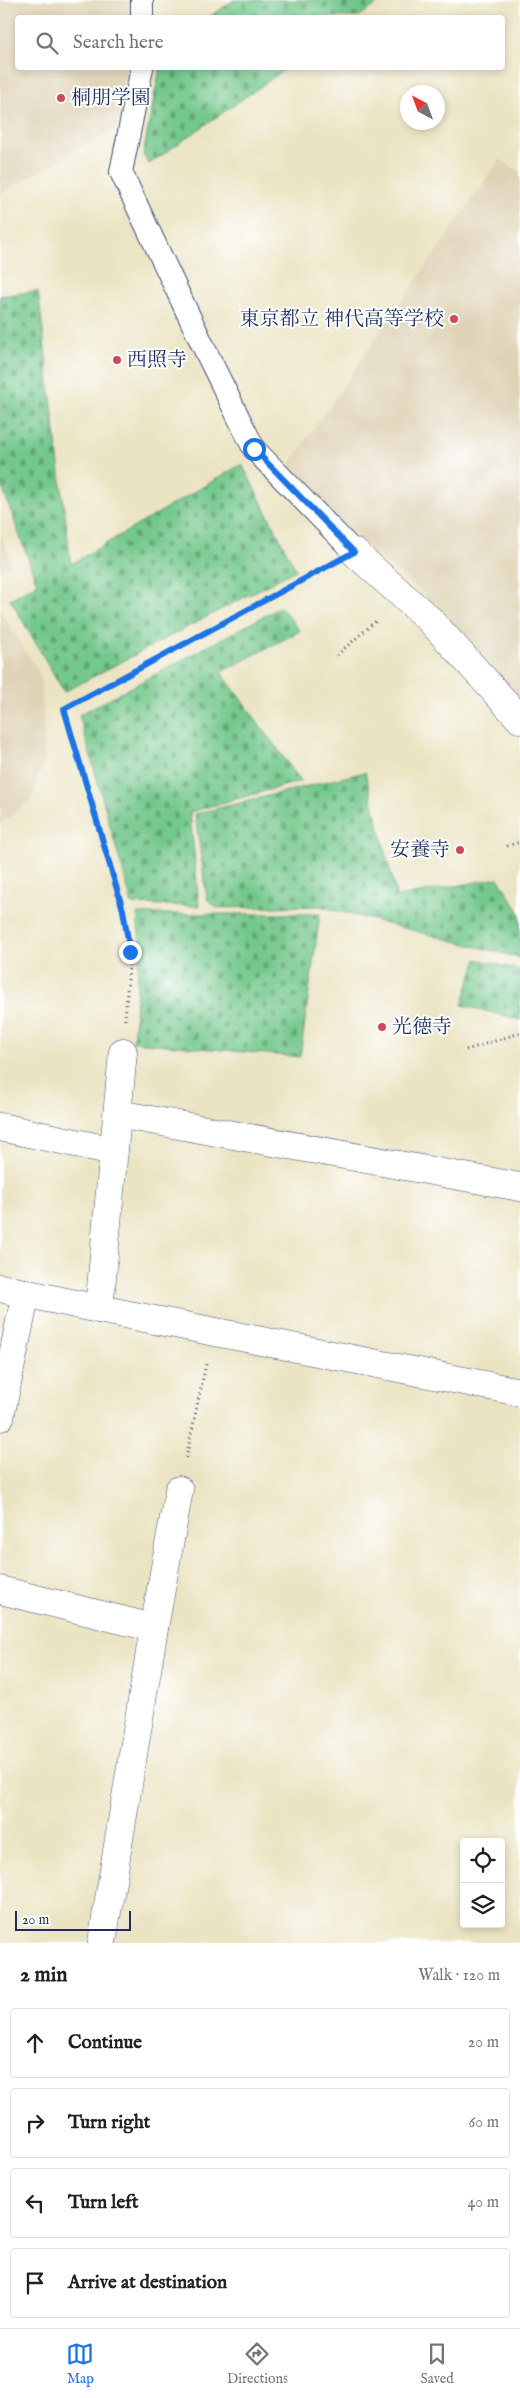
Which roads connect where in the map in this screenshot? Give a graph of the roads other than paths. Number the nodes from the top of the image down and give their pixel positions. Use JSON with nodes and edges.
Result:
{"nodes":[{"id":1,"x":142,"y":0,"type":"edge"},
{"id":2,"x":142,"y":15,"type":"edge"},
{"id":3,"x":142,"y":70,"type":"edge"},
{"id":4,"x":354,"y":552,"type":"joint"},
{"id":5,"x":520,"y":719,"type":"edge"},
{"id":6,"x":124,"y":1052,"type":"road end"},
{"id":7,"x":118,"y":1114,"type":"junction"},
{"id":8,"x":0,"y":1127,"type":"edge"},
{"id":9,"x":114,"y":1151,"type":"junction"},
{"id":10,"x":520,"y":1187,"type":"edge"},
{"id":11,"x":13,"y":1290,"type":"edge"},
{"id":12,"x":99,"y":1309,"type":"junction"},
{"id":13,"x":520,"y":1392,"type":"edge"},
{"id":14,"x":0,"y":1416,"type":"edge"},
{"id":15,"x":179,"y":1490,"type":"road end"},
{"id":16,"x":0,"y":1590,"type":"edge"},
{"id":17,"x":154,"y":1628,"type":"junction"},
{"id":18,"x":102,"y":1942,"type":"edge"}],
"edges":[{"from":1,"to":2,"type":"lane"},
{"from":3,"to":4,"type":"lane"},
{"from":4,"to":5,"type":"street"},
{"from":6,"to":7,"type":"street"},
{"from":7,"to":9,"type":"street"},
{"from":7,"to":10,"type":"street"},
{"from":8,"to":9,"type":"street"},
{"from":9,"to":12,"type":"street"},
{"from":11,"to":12,"type":"street"},
{"from":11,"to":14,"type":"street"},
{"from":12,"to":13,"type":"street"},
{"from":15,"to":17,"type":"street"},
{"from":16,"to":17,"type":"street"},
{"from":17,"to":18,"type":"street"}]}
